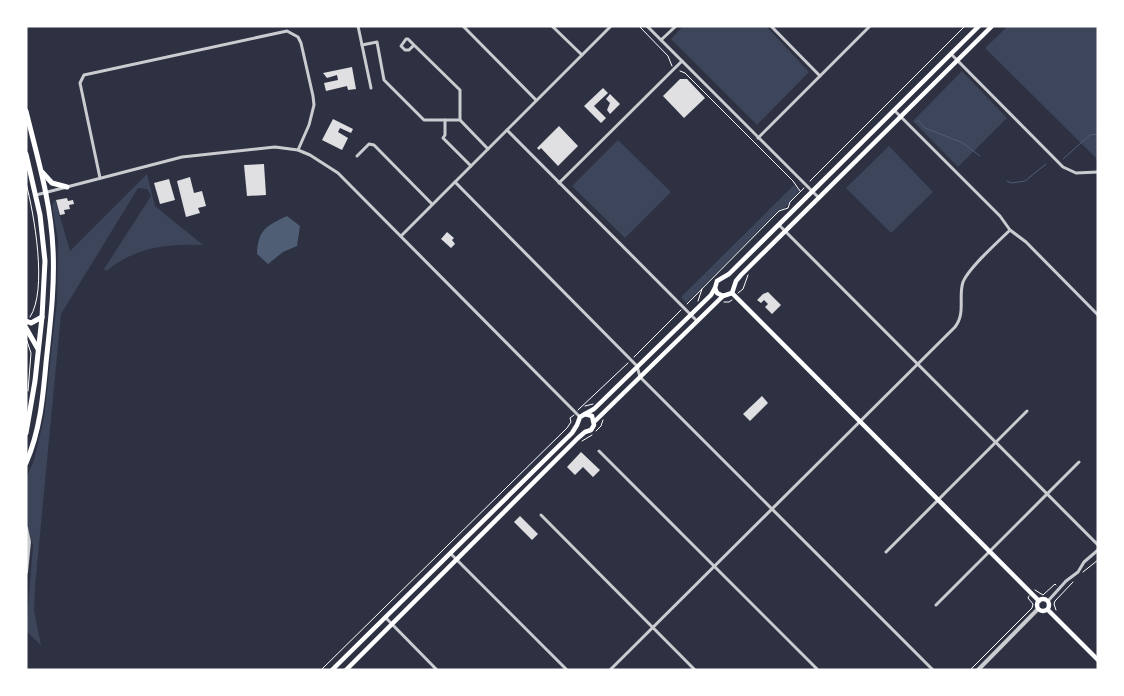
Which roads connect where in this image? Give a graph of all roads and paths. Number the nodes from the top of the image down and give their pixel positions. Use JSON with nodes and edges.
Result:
{"nodes":[{"id":1,"x":358,"y":26,"type":"edge"},
{"id":2,"x":463,"y":26,"type":"edge"},
{"id":3,"x":552,"y":26,"type":"edge"},
{"id":4,"x":611,"y":26,"type":"edge"},
{"id":5,"x":639,"y":26,"type":"edge"},
{"id":6,"x":647,"y":26,"type":"edge"},
{"id":7,"x":676,"y":26,"type":"edge"},
{"id":8,"x":771,"y":26,"type":"edge"},
{"id":9,"x":870,"y":26,"type":"edge"},
{"id":10,"x":965,"y":26,"type":"edge"},
{"id":11,"x":979,"y":26,"type":"edge"},
{"id":12,"x":992,"y":26,"type":"edge"},
{"id":13,"x":661,"y":40,"type":"junction"},
{"id":14,"x":362,"y":45,"type":"junction"},
{"id":15,"x":414,"y":45,"type":"dead end"},
{"id":16,"x":950,"y":54,"type":"junction"},
{"id":17,"x":582,"y":55,"type":"junction"},
{"id":18,"x":682,"y":61,"type":"junction"},
{"id":19,"x":958,"y":61,"type":"junction"},
{"id":20,"x":672,"y":66,"type":"dead end"},
{"id":21,"x":677,"y":70,"type":"dead end"},
{"id":22,"x":820,"y":76,"type":"junction"},
{"id":23,"x":371,"y":88,"type":"dead end"},
{"id":24,"x":536,"y":100,"type":"junction"},
{"id":25,"x":894,"y":110,"type":"junction"},
{"id":26,"x":26,"y":111,"type":"edge"},
{"id":27,"x":901,"y":117,"type":"junction"},
{"id":28,"x":445,"y":120,"type":"junction"},
{"id":29,"x":460,"y":120,"type":"junction"},
{"id":30,"x":507,"y":130,"type":"junction"},
{"id":31,"x":758,"y":138,"type":"junction"},
{"id":32,"x":488,"y":149,"type":"junction"},
{"id":33,"x":298,"y":150,"type":"junction"},
{"id":34,"x":26,"y":154,"type":"edge"},
{"id":35,"x":358,"y":156,"type":"dead end"},
{"id":36,"x":470,"y":166,"type":"junction"},
{"id":37,"x":39,"y":167,"type":"junction"},
{"id":38,"x":1098,"y":172,"type":"edge"},
{"id":39,"x":100,"y":178,"type":"junction"},
{"id":40,"x":810,"y":180,"type":"dead end"},
{"id":41,"x":455,"y":182,"type":"junction"},
{"id":42,"x":559,"y":182,"type":"junction"},
{"id":43,"x":26,"y":183,"type":"edge"},
{"id":44,"x":68,"y":187,"type":"junction"},
{"id":45,"x":812,"y":191,"type":"junction"},
{"id":46,"x":45,"y":193,"type":"junction"},
{"id":47,"x":36,"y":195,"type":"junction"},
{"id":48,"x":819,"y":198,"type":"junction"},
{"id":49,"x":432,"y":204,"type":"junction"},
{"id":50,"x":779,"y":225,"type":"junction"},
{"id":51,"x":1010,"y":230,"type":"junction"},
{"id":52,"x":786,"y":232,"type":"junction"},
{"id":53,"x":401,"y":236,"type":"junction"},
{"id":54,"x":733,"y":257,"type":"junction"},
{"id":55,"x":740,"y":257,"type":"dead end"},
{"id":56,"x":748,"y":276,"type":"dead end"},
{"id":57,"x":723,"y":277,"type":"junction"},
{"id":58,"x":735,"y":286,"type":"junction"},
{"id":59,"x":703,"y":288,"type":"junction"},
{"id":60,"x":715,"y":288,"type":"junction"},
{"id":61,"x":732,"y":293,"type":"junction"},
{"id":62,"x":739,"y":293,"type":"dead end"},
{"id":63,"x":723,"y":296,"type":"junction"},
{"id":64,"x":732,"y":300,"type":"dead end"},
{"id":65,"x":686,"y":304,"type":"dead end"},
{"id":66,"x":718,"y":304,"type":"dead end"},
{"id":67,"x":696,"y":306,"type":"dead end"},
{"id":68,"x":680,"y":311,"type":"dead end"},
{"id":69,"x":690,"y":314,"type":"junction"},
{"id":70,"x":1098,"y":315,"type":"edge"},
{"id":71,"x":42,"y":317,"type":"junction"},
{"id":72,"x":28,"y":320,"type":"edge"},
{"id":73,"x":697,"y":321,"type":"junction"},
{"id":74,"x":26,"y":328,"type":"edge"},
{"id":75,"x":27,"y":334,"type":"edge"},
{"id":76,"x":38,"y":349,"type":"junction"},
{"id":77,"x":634,"y":357,"type":"dead end"},
{"id":78,"x":628,"y":362,"type":"dead end"},
{"id":79,"x":918,"y":364,"type":"junction"},
{"id":80,"x":637,"y":366,"type":"junction"},
{"id":81,"x":640,"y":377,"type":"junction"},
{"id":82,"x":27,"y":398,"type":"edge"},
{"id":83,"x":594,"y":403,"type":"dead end"},
{"id":84,"x":584,"y":406,"type":"junction"},
{"id":85,"x":579,"y":410,"type":"dead end"},
{"id":86,"x":1027,"y":411,"type":"dead end"},
{"id":87,"x":585,"y":414,"type":"junction"},
{"id":88,"x":572,"y":416,"type":"dead end"},
{"id":89,"x":580,"y":417,"type":"junction"},
{"id":90,"x":860,"y":421,"type":"junction"},
{"id":91,"x":594,"y":422,"type":"junction"},
{"id":92,"x":577,"y":425,"type":"junction"},
{"id":93,"x":567,"y":428,"type":"junction"},
{"id":94,"x":566,"y":432,"type":"dead end"},
{"id":95,"x":585,"y":432,"type":"junction"},
{"id":96,"x":26,"y":433,"type":"edge"},
{"id":97,"x":995,"y":442,"type":"junction"},
{"id":98,"x":599,"y":451,"type":"dead end"},
{"id":99,"x":1079,"y":462,"type":"dead end"},
{"id":100,"x":26,"y":463,"type":"edge"},
{"id":101,"x":515,"y":488,"type":"junction"},
{"id":102,"x":1046,"y":494,"type":"junction"},
{"id":103,"x":522,"y":495,"type":"junction"},
{"id":104,"x":938,"y":500,"type":"junction"},
{"id":105,"x":771,"y":508,"type":"junction"},
{"id":106,"x":541,"y":515,"type":"dead end"},
{"id":107,"x":26,"y":528,"type":"edge"},
{"id":108,"x":1098,"y":545,"type":"edge"},
{"id":109,"x":989,"y":551,"type":"junction"},
{"id":110,"x":1098,"y":551,"type":"edge"},
{"id":111,"x":450,"y":552,"type":"junction"},
{"id":112,"x":886,"y":552,"type":"dead end"},
{"id":113,"x":456,"y":560,"type":"junction"},
{"id":114,"x":1098,"y":560,"type":"edge"},
{"id":115,"x":714,"y":566,"type":"junction"},
{"id":116,"x":26,"y":572,"type":"edge"},
{"id":117,"x":1079,"y":577,"type":"dead end"},
{"id":118,"x":1075,"y":580,"type":"dead end"},
{"id":119,"x":1056,"y":586,"type":"dead end"},
{"id":120,"x":1034,"y":591,"type":"dead end"},
{"id":121,"x":1028,"y":597,"type":"dead end"},
{"id":122,"x":1039,"y":601,"type":"junction"},
{"id":123,"x":1048,"y":601,"type":"junction"},
{"id":124,"x":936,"y":605,"type":"dead end"},
{"id":125,"x":1038,"y":610,"type":"junction"},
{"id":126,"x":1048,"y":610,"type":"junction"},
{"id":127,"x":1058,"y":614,"type":"dead end"},
{"id":128,"x":385,"y":617,"type":"junction"},
{"id":129,"x":392,"y":624,"type":"junction"},
{"id":130,"x":653,"y":627,"type":"junction"},
{"id":131,"x":1098,"y":660,"type":"edge"},
{"id":132,"x":321,"y":670,"type":"edge"},
{"id":133,"x":332,"y":670,"type":"edge"},
{"id":134,"x":346,"y":670,"type":"edge"},
{"id":135,"x":437,"y":670,"type":"edge"},
{"id":136,"x":567,"y":670,"type":"edge"},
{"id":137,"x":610,"y":670,"type":"edge"},
{"id":138,"x":695,"y":670,"type":"edge"},
{"id":139,"x":818,"y":670,"type":"edge"},
{"id":140,"x":933,"y":670,"type":"edge"},
{"id":141,"x":970,"y":670,"type":"edge"},
{"id":142,"x":978,"y":670,"type":"edge"}],
"edges":[{"from":1,"to":14,"type":"street"},
{"from":2,"to":24,"type":"street"},
{"from":3,"to":17,"type":"street"},
{"from":4,"to":17,"type":"street"},
{"from":5,"to":20,"type":"path"},
{"from":6,"to":13,"type":"street"},
{"from":7,"to":13,"type":"street"},
{"from":8,"to":22,"type":"street"},
{"from":9,"to":22,"type":"street"},
{"from":10,"to":40,"type":"path"},
{"from":11,"to":16,"type":"main road"},
{"from":12,"to":19,"type":"main road"},
{"from":13,"to":18,"type":"street"},
{"from":14,"to":23,"type":"street"},
{"from":14,"to":28,"type":"street"},
{"from":15,"to":29,"type":"street"},
{"from":16,"to":19,"type":"street"},
{"from":16,"to":25,"type":"main road"},
{"from":17,"to":24,"type":"street"},
{"from":18,"to":31,"type":"street"},
{"from":18,"to":42,"type":"street"},
{"from":19,"to":27,"type":"main road"},
{"from":19,"to":38,"type":"street"},
{"from":21,"to":54,"type":"path"},
{"from":22,"to":31,"type":"street"},
{"from":24,"to":30,"type":"street"},
{"from":25,"to":27,"type":"street"},
{"from":25,"to":45,"type":"main road"},
{"from":26,"to":37,"type":"main road"},
{"from":27,"to":48,"type":"main road"},
{"from":27,"to":51,"type":"street"},
{"from":28,"to":29,"type":"street"},
{"from":28,"to":36,"type":"street"},
{"from":29,"to":32,"type":"street"},
{"from":30,"to":32,"type":"street"},
{"from":30,"to":42,"type":"street"},
{"from":31,"to":45,"type":"street"},
{"from":32,"to":36,"type":"street"},
{"from":33,"to":39,"type":"street"},
{"from":33,"to":39,"type":"street"},
{"from":33,"to":53,"type":"street"},
{"from":34,"to":47,"type":"main road"},
{"from":35,"to":49,"type":"street"},
{"from":36,"to":41,"type":"street"},
{"from":37,"to":44,"type":"main road"},
{"from":37,"to":46,"type":"main road"},
{"from":39,"to":44,"type":"street"},
{"from":41,"to":49,"type":"street"},
{"from":41,"to":80,"type":"street"},
{"from":42,"to":69,"type":"street"},
{"from":43,"to":72,"type":"path"},
{"from":44,"to":46,"type":"street"},
{"from":45,"to":48,"type":"street"},
{"from":45,"to":50,"type":"main road"},
{"from":46,"to":47,"type":"street"},
{"from":46,"to":100,"type":"main road"},
{"from":47,"to":71,"type":"main road"},
{"from":48,"to":52,"type":"main road"},
{"from":49,"to":53,"type":"street"},
{"from":50,"to":52,"type":"street"},
{"from":50,"to":57,"type":"main road"},
{"from":51,"to":70,"type":"street"},
{"from":51,"to":79,"type":"street"},
{"from":52,"to":58,"type":"main road"},
{"from":52,"to":79,"type":"street"},
{"from":53,"to":89,"type":"street"},
{"from":54,"to":55,"type":"path"},
{"from":54,"to":59,"type":"path"},
{"from":56,"to":62,"type":"path"},
{"from":57,"to":58,"type":"main road"},
{"from":57,"to":60,"type":"main road"},
{"from":58,"to":61,"type":"main road"},
{"from":59,"to":65,"type":"path"},
{"from":59,"to":67,"type":"path"},
{"from":60,"to":63,"type":"main road"},
{"from":60,"to":69,"type":"main road"},
{"from":61,"to":63,"type":"main road"},
{"from":61,"to":90,"type":"main road"},
{"from":63,"to":73,"type":"main road"},
{"from":64,"to":66,"type":"path"},
{"from":68,"to":77,"type":"path"},
{"from":69,"to":73,"type":"street"},
{"from":69,"to":80,"type":"main road"},
{"from":71,"to":72,"type":"main road"},
{"from":71,"to":76,"type":"main road"},
{"from":73,"to":81,"type":"main road"},
{"from":74,"to":76,"type":"main road"},
{"from":75,"to":82,"type":"path"},
{"from":76,"to":96,"type":"main road"},
{"from":78,"to":84,"type":"path"},
{"from":79,"to":90,"type":"street"},
{"from":79,"to":97,"type":"street"},
{"from":80,"to":81,"type":"street"},
{"from":80,"to":87,"type":"main road"},
{"from":81,"to":91,"type":"main road"},
{"from":81,"to":105,"type":"street"},
{"from":83,"to":84,"type":"path"},
{"from":84,"to":85,"type":"path"},
{"from":86,"to":97,"type":"street"},
{"from":87,"to":89,"type":"main road"},
{"from":87,"to":91,"type":"main road"},
{"from":88,"to":93,"type":"path"},
{"from":89,"to":92,"type":"main road"},
{"from":90,"to":104,"type":"main road"},
{"from":90,"to":105,"type":"street"},
{"from":91,"to":95,"type":"main road"},
{"from":92,"to":95,"type":"main road"},
{"from":92,"to":101,"type":"main road"},
{"from":93,"to":94,"type":"path"},
{"from":93,"to":132,"type":"path"},
{"from":95,"to":103,"type":"main road"},
{"from":97,"to":102,"type":"street"},
{"from":97,"to":104,"type":"street"},
{"from":98,"to":115,"type":"street"},
{"from":99,"to":102,"type":"street"},
{"from":101,"to":103,"type":"main road"},
{"from":101,"to":111,"type":"main road"},
{"from":102,"to":108,"type":"street"},
{"from":102,"to":109,"type":"street"},
{"from":103,"to":113,"type":"main road"},
{"from":104,"to":109,"type":"main road"},
{"from":104,"to":112,"type":"street"},
{"from":105,"to":115,"type":"street"},
{"from":105,"to":140,"type":"street"},
{"from":106,"to":130,"type":"street"},
{"from":107,"to":116,"type":"street"},
{"from":109,"to":122,"type":"main road"},
{"from":109,"to":124,"type":"street"},
{"from":110,"to":123,"type":"street"},
{"from":111,"to":113,"type":"street"},
{"from":111,"to":128,"type":"main road"},
{"from":113,"to":129,"type":"main road"},
{"from":113,"to":136,"type":"street"},
{"from":114,"to":117,"type":"path"},
{"from":115,"to":130,"type":"street"},
{"from":115,"to":139,"type":"street"},
{"from":118,"to":127,"type":"path"},
{"from":119,"to":120,"type":"path"},
{"from":121,"to":141,"type":"path"},
{"from":122,"to":123,"type":"main road"},
{"from":122,"to":125,"type":"main road"},
{"from":123,"to":126,"type":"main road"},
{"from":125,"to":126,"type":"main road"},
{"from":125,"to":142,"type":"street"},
{"from":126,"to":131,"type":"main road"},
{"from":128,"to":129,"type":"street"},
{"from":128,"to":133,"type":"main road"},
{"from":129,"to":134,"type":"main road"},
{"from":129,"to":135,"type":"street"},
{"from":130,"to":137,"type":"street"},
{"from":130,"to":138,"type":"street"}]}
